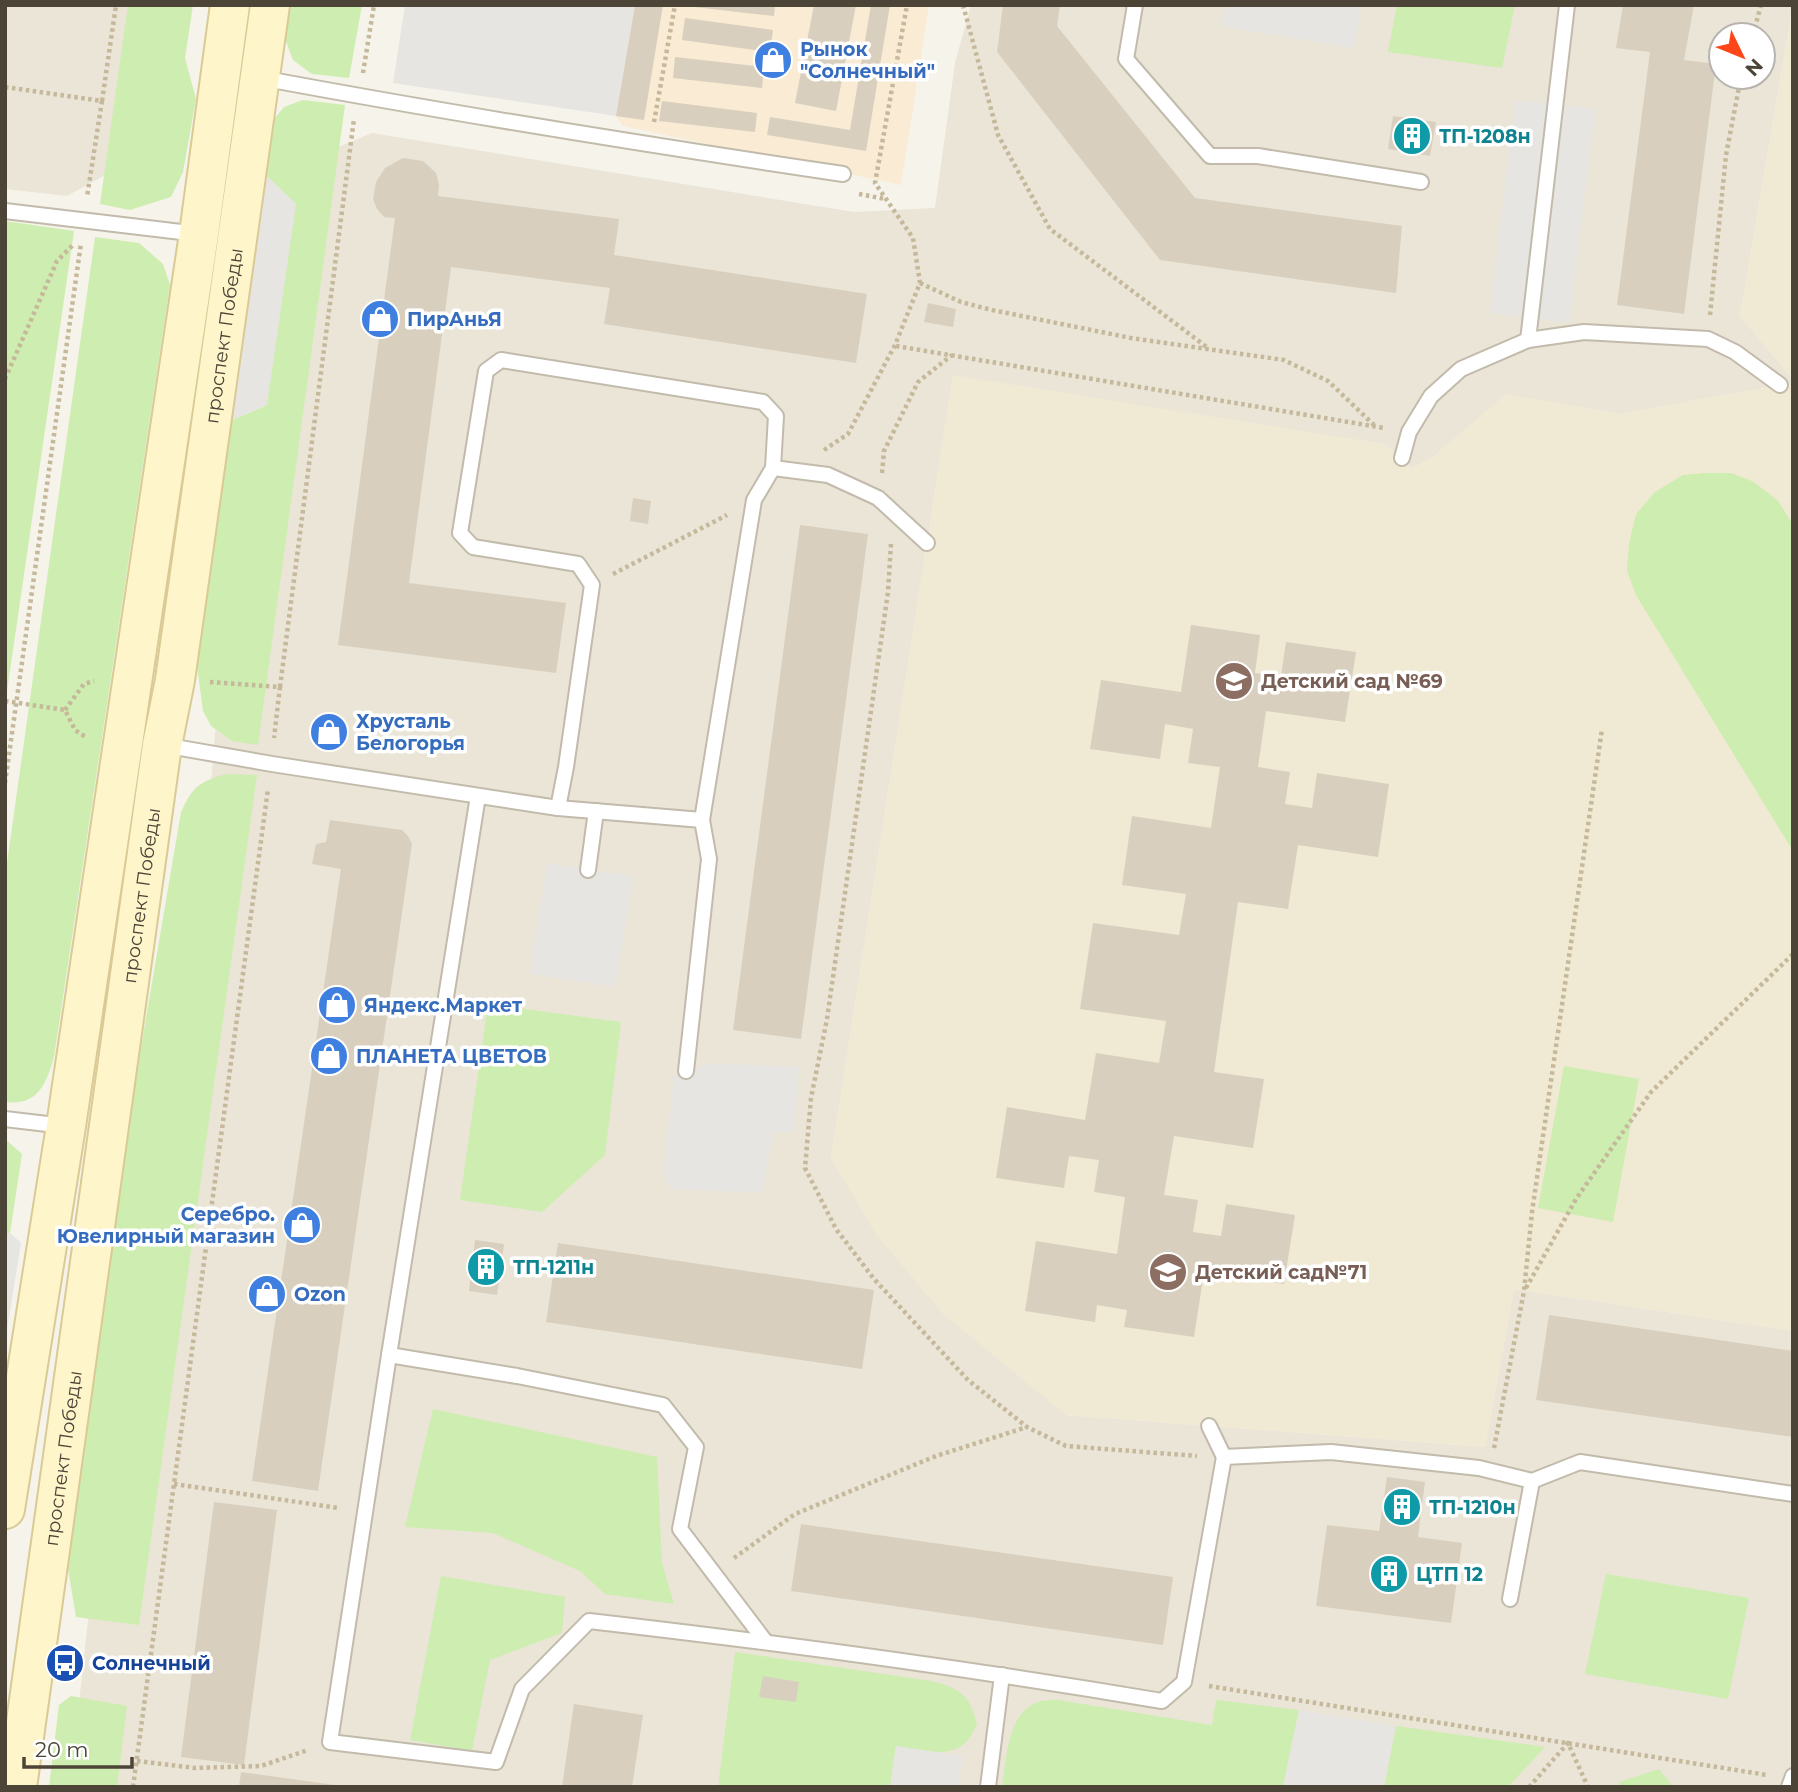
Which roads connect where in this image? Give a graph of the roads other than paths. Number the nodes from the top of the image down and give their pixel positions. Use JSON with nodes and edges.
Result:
{"nodes":[{"id":1,"x":230,"y":5,"type":"edge"},
{"id":2,"x":270,"y":5,"type":"edge"},
{"id":3,"x":1135,"y":5,"type":"edge"},
{"id":4,"x":1567,"y":5,"type":"edge"},
{"id":5,"x":259,"y":78,"type":"junction"},
{"id":6,"x":843,"y":174,"type":"dead end"},
{"id":7,"x":1421,"y":182,"type":"dead end"},
{"id":8,"x":5,"y":211,"type":"edge"},
{"id":9,"x":199,"y":234,"type":"junction"},
{"id":10,"x":1528,"y":340,"type":"junction"},
{"id":11,"x":1780,"y":385,"type":"dead end"},
{"id":12,"x":1402,"y":458,"type":"dead end"},
{"id":13,"x":773,"y":468,"type":"junction"},
{"id":14,"x":927,"y":543,"type":"dead end"},
{"id":15,"x":162,"y":745,"type":"junction"},
{"id":16,"x":478,"y":796,"type":"junction"},
{"id":17,"x":558,"y":808,"type":"junction"},
{"id":18,"x":596,"y":811,"type":"junction"},
{"id":19,"x":702,"y":820,"type":"junction"},
{"id":20,"x":588,"y":870,"type":"dead end"},
{"id":21,"x":686,"y":1071,"type":"dead end"},
{"id":22,"x":5,"y":1119,"type":"edge"},
{"id":23,"x":66,"y":1126,"type":"junction"},
{"id":24,"x":389,"y":1355,"type":"junction"},
{"id":25,"x":1209,"y":1426,"type":"dead end"},
{"id":26,"x":1224,"y":1457,"type":"junction"},
{"id":27,"x":1532,"y":1481,"type":"junction"},
{"id":28,"x":1793,"y":1494,"type":"edge"},
{"id":29,"x":5,"y":1509,"type":"edge"},
{"id":30,"x":1510,"y":1599,"type":"dead end"},
{"id":31,"x":765,"y":1641,"type":"junction"},
{"id":32,"x":1002,"y":1675,"type":"junction"},
{"id":33,"x":17,"y":1787,"type":"edge"},
{"id":34,"x":988,"y":1787,"type":"edge"}],
"edges":[{"from":1,"to":9,"type":"main road","name":"проспект Победы"},
{"from":2,"to":5,"type":"main road","name":"проспект Победы"},
{"from":3,"to":7,"type":"lane"},
{"from":4,"to":10,"type":"lane"},
{"from":5,"to":6,"type":"lane"},
{"from":5,"to":15,"type":"main road","name":"проспект Победы"},
{"from":8,"to":9,"type":"lane"},
{"from":9,"to":23,"type":"main road","name":"проспект Победы"},
{"from":10,"to":11,"type":"lane"},
{"from":10,"to":12,"type":"lane"},
{"from":13,"to":14,"type":"lane"},
{"from":13,"to":17,"type":"lane"},
{"from":13,"to":19,"type":"lane"},
{"from":15,"to":16,"type":"lane"},
{"from":15,"to":33,"type":"main road","name":"проспект Победы"},
{"from":16,"to":17,"type":"lane"},
{"from":16,"to":24,"type":"lane"},
{"from":17,"to":18,"type":"lane"},
{"from":18,"to":19,"type":"lane"},
{"from":18,"to":20,"type":"lane"},
{"from":19,"to":21,"type":"lane"},
{"from":22,"to":23,"type":"lane"},
{"from":23,"to":29,"type":"main road","name":"проспект Победы"},
{"from":24,"to":31,"type":"lane"},
{"from":24,"to":31,"type":"lane"},
{"from":25,"to":26,"type":"lane"},
{"from":26,"to":27,"type":"lane"},
{"from":26,"to":32,"type":"lane"},
{"from":27,"to":28,"type":"lane"},
{"from":27,"to":30,"type":"lane"},
{"from":31,"to":32,"type":"lane"},
{"from":32,"to":34,"type":"lane"}]}
